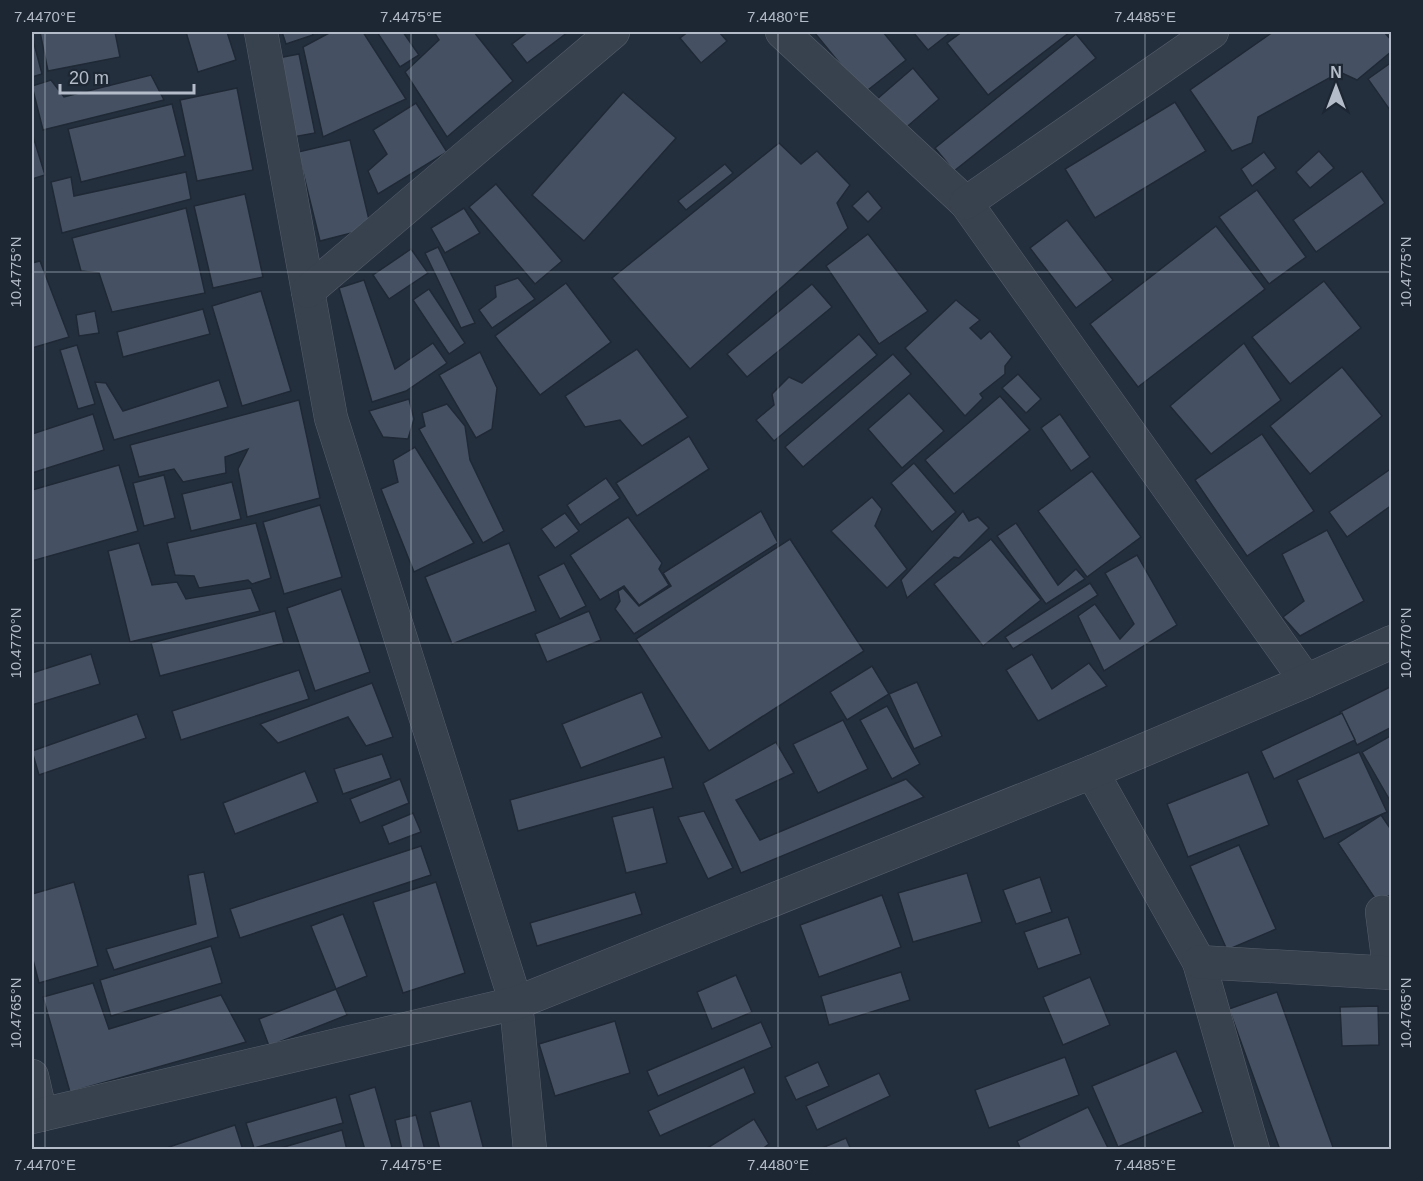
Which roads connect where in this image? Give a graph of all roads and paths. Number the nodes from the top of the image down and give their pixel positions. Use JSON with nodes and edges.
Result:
{"nodes":[{"id":1,"x":261,"y":32,"type":"edge"},
{"id":2,"x":613,"y":32,"type":"edge"},
{"id":3,"x":782,"y":32,"type":"edge"},
{"id":4,"x":1212,"y":32,"type":"edge"},
{"id":5,"x":966,"y":202,"type":"junction"},
{"id":6,"x":308,"y":291,"type":"junction"},
{"id":7,"x":1392,"y":642,"type":"edge"},
{"id":8,"x":1306,"y":681,"type":"junction"},
{"id":9,"x":1092,"y":771,"type":"junction"},
{"id":10,"x":1382,"y":912,"type":"dead end"},
{"id":11,"x":1199,"y":962,"type":"junction"},
{"id":12,"x":1391,"y":973,"type":"edge"},
{"id":13,"x":516,"y":1003,"type":"junction"},
{"id":14,"x":32,"y":1076,"type":"edge"},
{"id":15,"x":36,"y":1116,"type":"edge"},
{"id":16,"x":530,"y":1149,"type":"edge"},
{"id":17,"x":1253,"y":1149,"type":"edge"}],
"edges":[{"from":1,"to":6,"type":"street"},
{"from":2,"to":6,"type":"street"},
{"from":3,"to":5,"type":"street"},
{"from":4,"to":5,"type":"street"},
{"from":5,"to":8,"type":"street"},
{"from":6,"to":13,"type":"street"},
{"from":7,"to":8,"type":"street"},
{"from":8,"to":9,"type":"street"},
{"from":9,"to":11,"type":"street"},
{"from":9,"to":13,"type":"street"},
{"from":10,"to":12,"type":"street"},
{"from":11,"to":12,"type":"street"},
{"from":11,"to":17,"type":"street"},
{"from":13,"to":15,"type":"street"},
{"from":13,"to":16,"type":"street"},
{"from":14,"to":15,"type":"street"}]}
